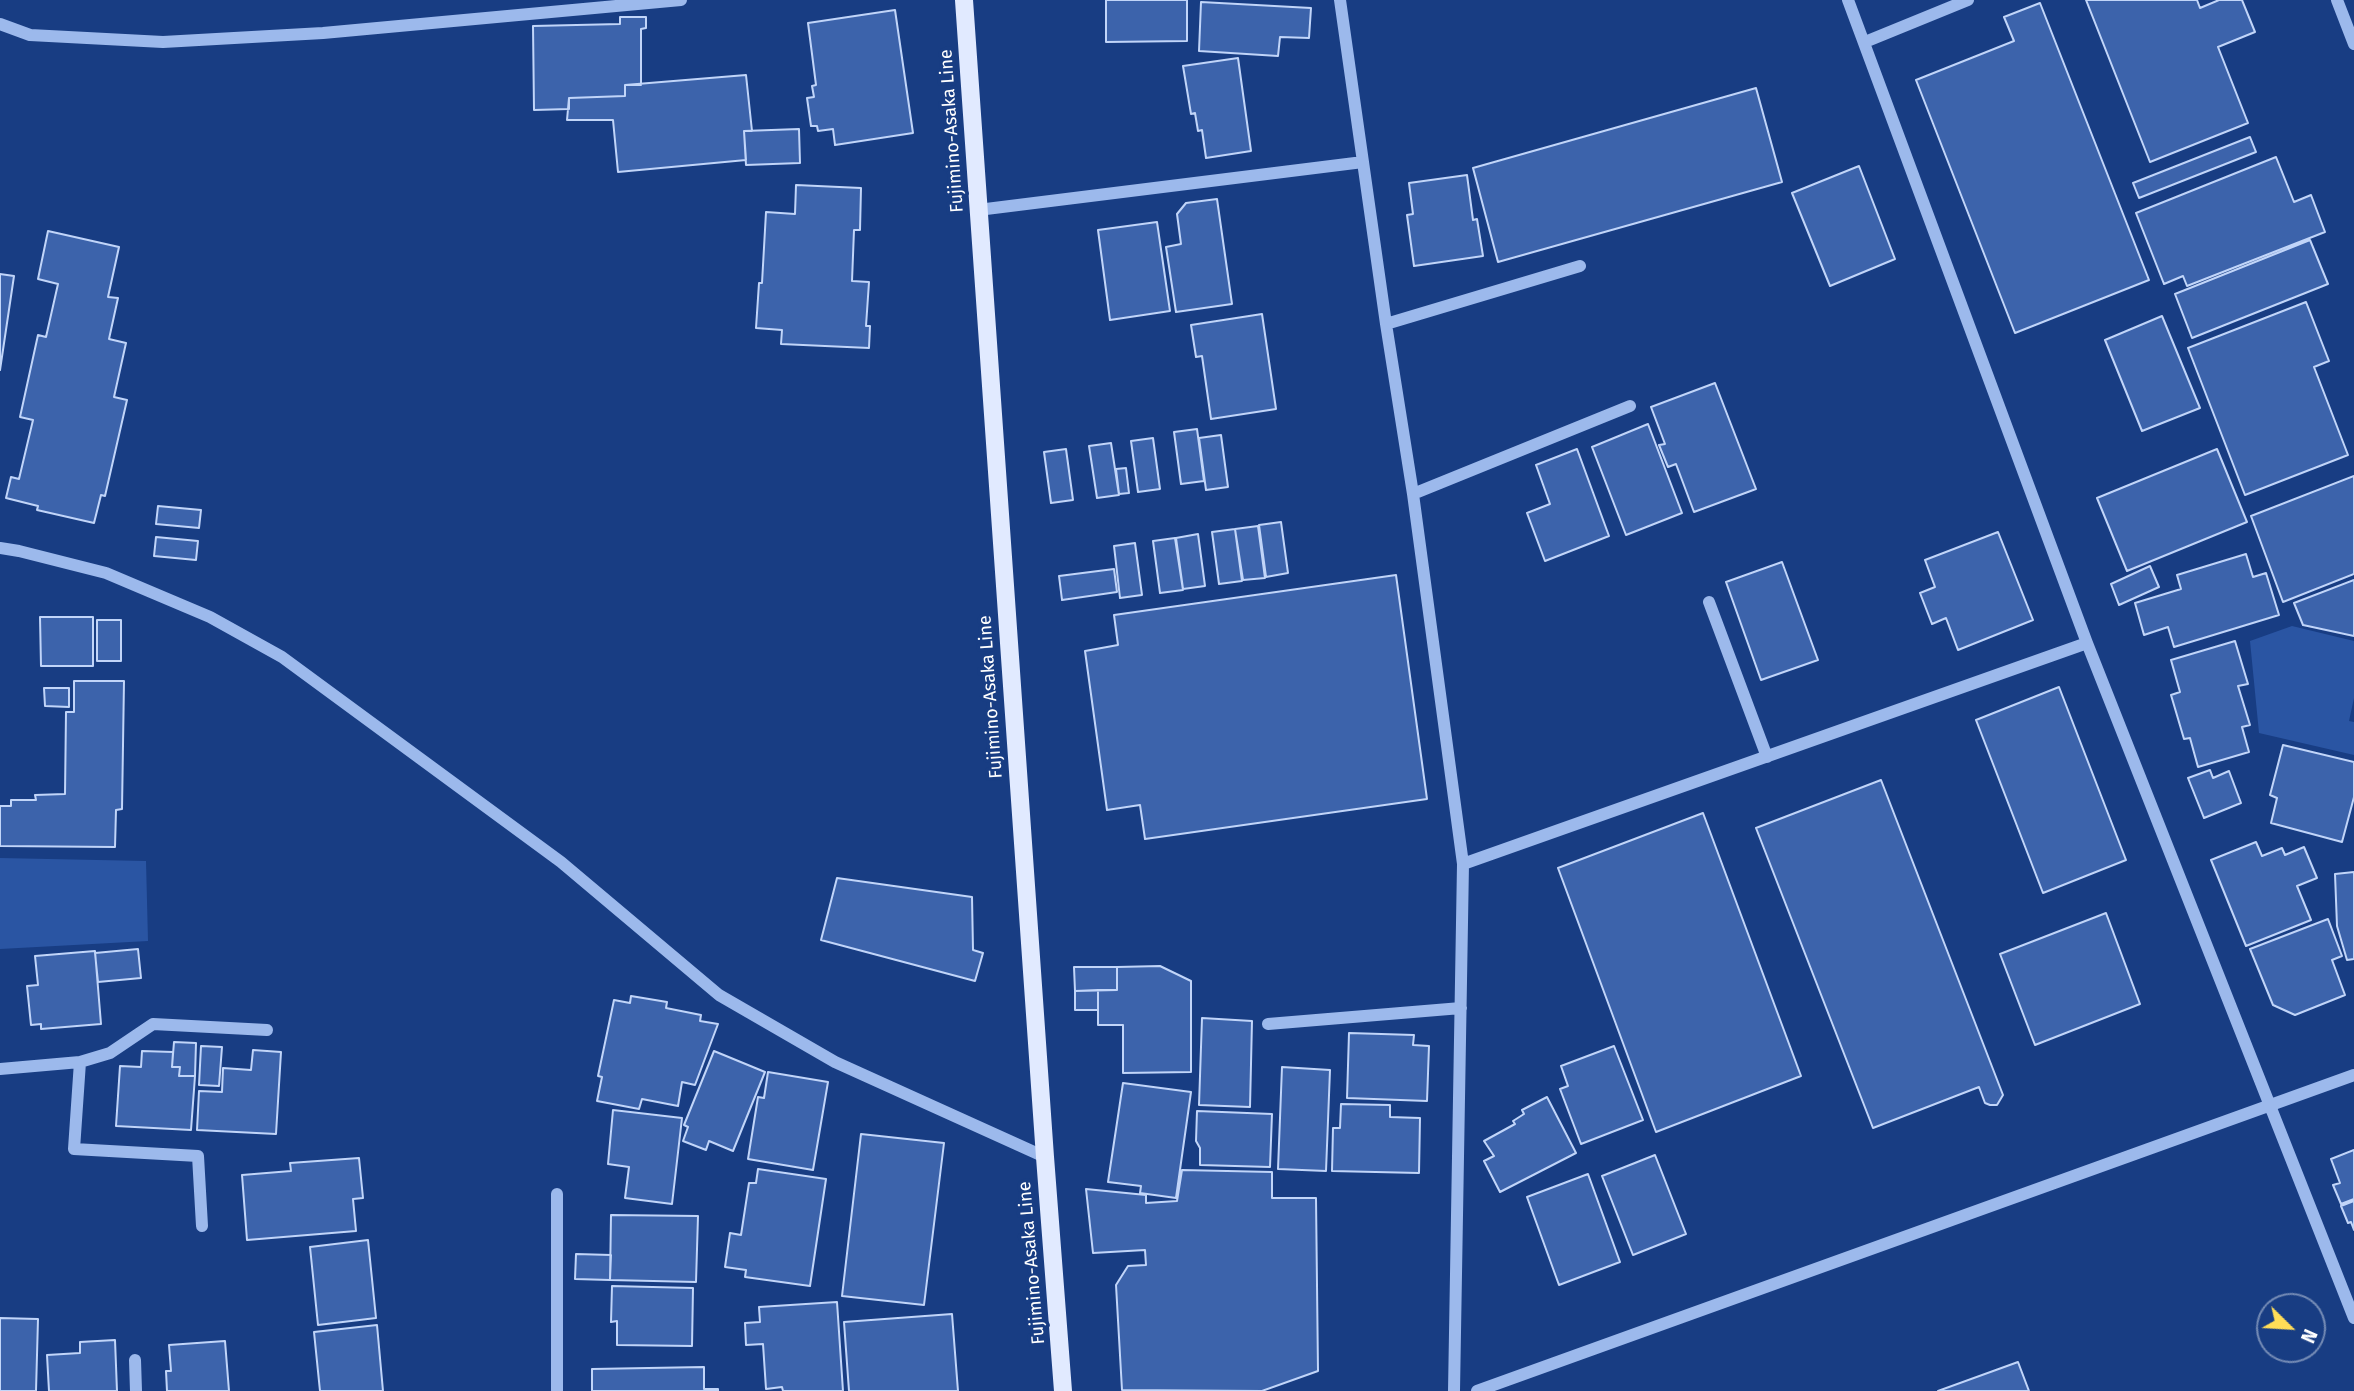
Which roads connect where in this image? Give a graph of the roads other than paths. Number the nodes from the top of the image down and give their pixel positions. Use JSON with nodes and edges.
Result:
{"nodes":[{"id":1,"x":681,"y":0,"type":"edge"},
{"id":2,"x":964,"y":0,"type":"edge"},
{"id":3,"x":1340,"y":0,"type":"edge"},
{"id":4,"x":1848,"y":0,"type":"edge"},
{"id":5,"x":1968,"y":0,"type":"edge"},
{"id":6,"x":2337,"y":0,"type":"edge"},
{"id":7,"x":0,"y":24,"type":"edge"},
{"id":8,"x":1865,"y":42,"type":"junction"},
{"id":9,"x":2354,"y":44,"type":"edge"},
{"id":10,"x":1363,"y":162,"type":"junction"},
{"id":11,"x":978,"y":210,"type":"junction"},
{"id":12,"x":1580,"y":266,"type":"dead end"},
{"id":13,"x":1386,"y":324,"type":"junction"},
{"id":14,"x":1630,"y":406,"type":"dead end"},
{"id":15,"x":1413,"y":494,"type":"junction"},
{"id":16,"x":0,"y":548,"type":"edge"},
{"id":17,"x":1709,"y":602,"type":"dead end"},
{"id":18,"x":2087,"y":643,"type":"junction"},
{"id":19,"x":1768,"y":757,"type":"junction"},
{"id":20,"x":1463,"y":864,"type":"junction"},
{"id":21,"x":1461,"y":1009,"type":"junction"},
{"id":22,"x":1268,"y":1024,"type":"dead end"},
{"id":23,"x":267,"y":1030,"type":"dead end"},
{"id":24,"x":80,"y":1062,"type":"junction"},
{"id":25,"x":0,"y":1069,"type":"edge"},
{"id":26,"x":2354,"y":1074,"type":"edge"},
{"id":27,"x":2269,"y":1105,"type":"junction"},
{"id":28,"x":1045,"y":1157,"type":"junction"},
{"id":29,"x":557,"y":1194,"type":"dead end"},
{"id":30,"x":202,"y":1226,"type":"dead end"},
{"id":31,"x":2354,"y":1318,"type":"edge"},
{"id":32,"x":135,"y":1360,"type":"dead end"},
{"id":33,"x":136,"y":1391,"type":"edge"},
{"id":34,"x":557,"y":1391,"type":"edge"},
{"id":35,"x":1063,"y":1391,"type":"edge"},
{"id":36,"x":1454,"y":1391,"type":"edge"},
{"id":37,"x":1477,"y":1391,"type":"edge"}],
"edges":[{"from":1,"to":7,"type":"street"},
{"from":2,"to":11,"type":"main road","name":"Fujimino-Asaka Line"},
{"from":3,"to":10,"type":"street"},
{"from":4,"to":8,"type":"street"},
{"from":5,"to":8,"type":"street"},
{"from":6,"to":9,"type":"street"},
{"from":8,"to":18,"type":"street"},
{"from":10,"to":11,"type":"street"},
{"from":10,"to":13,"type":"street"},
{"from":11,"to":28,"type":"main road","name":"Fujimino-Asaka Line"},
{"from":12,"to":13,"type":"street"},
{"from":13,"to":15,"type":"street"},
{"from":14,"to":15,"type":"street"},
{"from":15,"to":20,"type":"street"},
{"from":16,"to":28,"type":"street"},
{"from":17,"to":19,"type":"street"},
{"from":18,"to":19,"type":"street"},
{"from":18,"to":27,"type":"street"},
{"from":19,"to":20,"type":"street"},
{"from":20,"to":21,"type":"street"},
{"from":21,"to":22,"type":"street"},
{"from":21,"to":36,"type":"street"},
{"from":23,"to":24,"type":"street"},
{"from":24,"to":25,"type":"street"},
{"from":24,"to":30,"type":"street"},
{"from":26,"to":27,"type":"street"},
{"from":27,"to":31,"type":"street"},
{"from":27,"to":37,"type":"street"},
{"from":28,"to":35,"type":"main road","name":"Fujimino-Asaka Line"},
{"from":29,"to":34,"type":"street"},
{"from":32,"to":33,"type":"street"}]}
